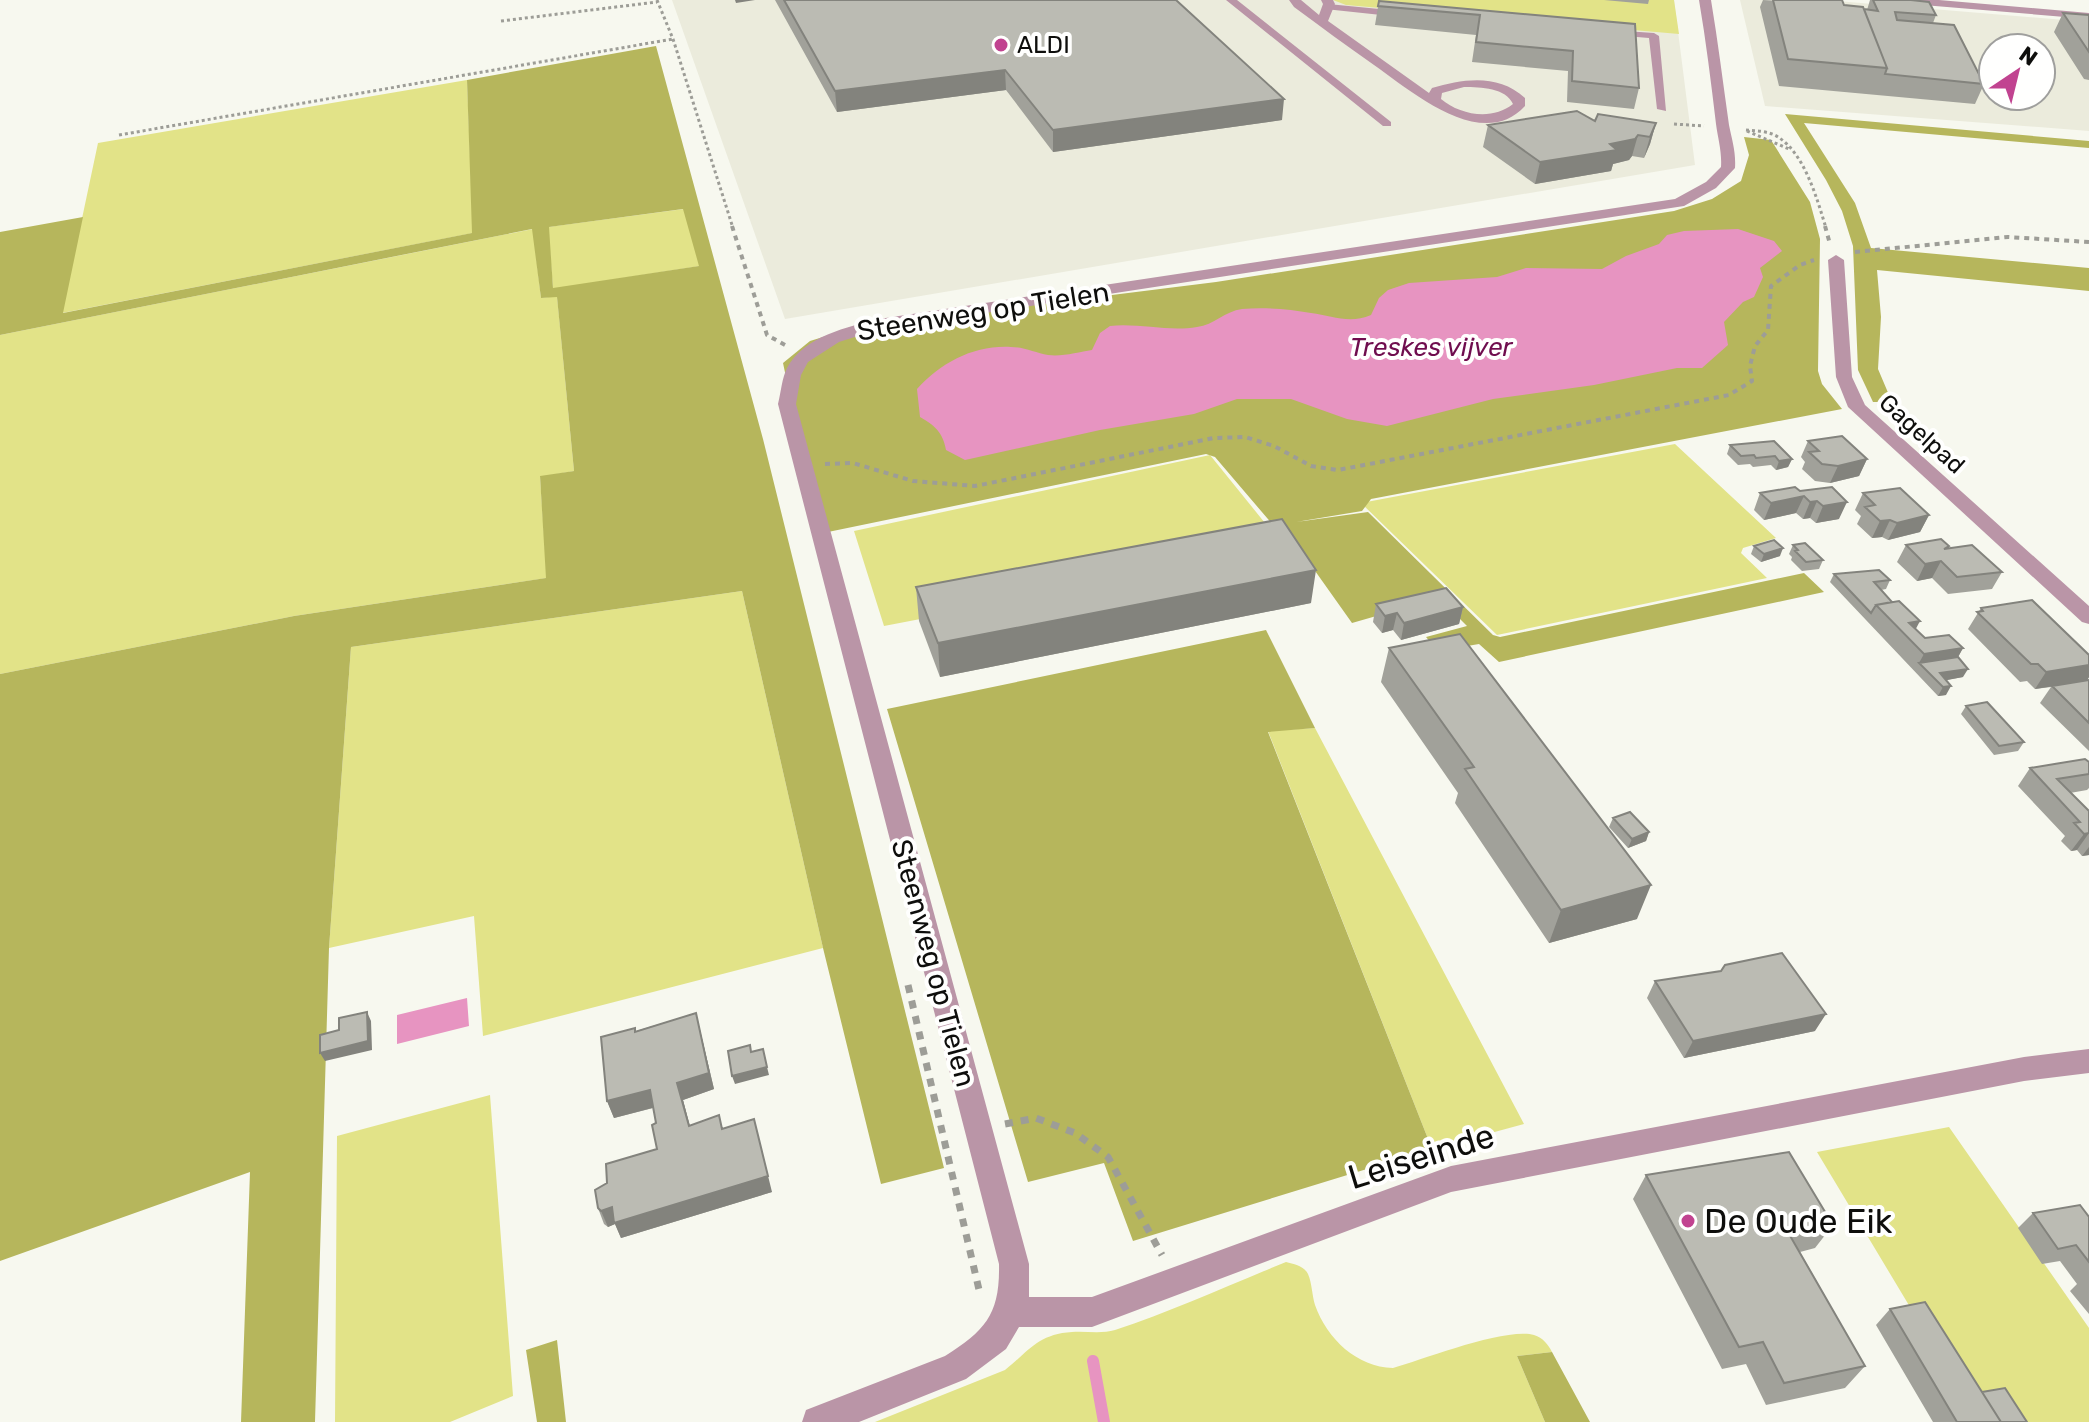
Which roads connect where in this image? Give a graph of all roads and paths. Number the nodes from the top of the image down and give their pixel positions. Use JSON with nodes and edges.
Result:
{"nodes":[{"id":1,"x":1231,"y":0,"type":"edge"},
{"id":2,"x":1295,"y":0,"type":"edge"},
{"id":3,"x":1705,"y":0,"type":"edge"},
{"id":4,"x":1899,"y":0,"type":"edge"},
{"id":5,"x":657,"y":1,"type":"edge"},
{"id":6,"x":1327,"y":4,"type":"edge"},
{"id":7,"x":1405,"y":14,"type":"edge"},
{"id":8,"x":2089,"y":16,"type":"edge"},
{"id":9,"x":501,"y":21,"type":"dead end"},
{"id":10,"x":1322,"y":22,"type":"junction"},
{"id":11,"x":1601,"y":31,"type":"edge"},
{"id":12,"x":673,"y":39,"type":"junction"},
{"id":13,"x":1402,"y":80,"type":"junction"},
{"id":14,"x":1452,"y":84,"type":"junction"},
{"id":15,"x":1438,"y":105,"type":"junction"},
{"id":16,"x":1662,"y":109,"type":"dead end"},
{"id":17,"x":1387,"y":124,"type":"dead end"},
{"id":18,"x":1674,"y":124,"type":"dead end"},
{"id":19,"x":1707,"y":126,"type":"dead end"},
{"id":20,"x":119,"y":135,"type":"dead end"},
{"id":21,"x":1789,"y":149,"type":"junction"},
{"id":22,"x":2089,"y":242,"type":"edge"},
{"id":23,"x":1834,"y":257,"type":"junction"},
{"id":24,"x":794,"y":350,"type":"dead end"},
{"id":25,"x":803,"y":466,"type":"junction"},
{"id":26,"x":2089,"y":617,"type":"edge"},
{"id":27,"x":2089,"y":1061,"type":"edge"},
{"id":28,"x":978,"y":1129,"type":"junction"},
{"id":29,"x":946,"y":1140,"type":"dead end"},
{"id":30,"x":1176,"y":1280,"type":"junction"},
{"id":31,"x":1010,"y":1312,"type":"junction"},
{"id":32,"x":818,"y":1422,"type":"edge"}],
"edges":[{"from":1,"to":17,"type":"lane"},
{"from":2,"to":10,"type":"street"},
{"from":3,"to":25,"type":"street","name":"Steenweg op Tielen"},
{"from":4,"to":8,"type":"street"},
{"from":5,"to":9,"type":"path"},
{"from":5,"to":12,"type":"path"},
{"from":6,"to":7,"type":"lane"},
{"from":6,"to":10,"type":"street"},
{"from":10,"to":13,"type":"street"},
{"from":11,"to":16,"type":"lane"},
{"from":12,"to":20,"type":"path"},
{"from":12,"to":24,"type":"path"},
{"from":13,"to":14,"type":"street"},
{"from":13,"to":15,"type":"street"},
{"from":14,"to":15,"type":"street"},
{"from":14,"to":15,"type":"street"},
{"from":18,"to":19,"type":"path"},
{"from":21,"to":21,"type":"path"},
{"from":21,"to":23,"type":"path"},
{"from":22,"to":23,"type":"path"},
{"from":23,"to":25,"type":"path"},
{"from":23,"to":26,"type":"street","name":"Gagelpad"},
{"from":25,"to":28,"type":"street","name":"Steenweg op Tielen"},
{"from":27,"to":30,"type":"street","name":"Leiseinde"},
{"from":28,"to":30,"type":"path"},
{"from":28,"to":31,"type":"street","name":"Steenweg op Tielen"},
{"from":29,"to":31,"type":"path"},
{"from":30,"to":31,"type":"street","name":"Leiseinde"},
{"from":31,"to":32,"type":"street"}]}
